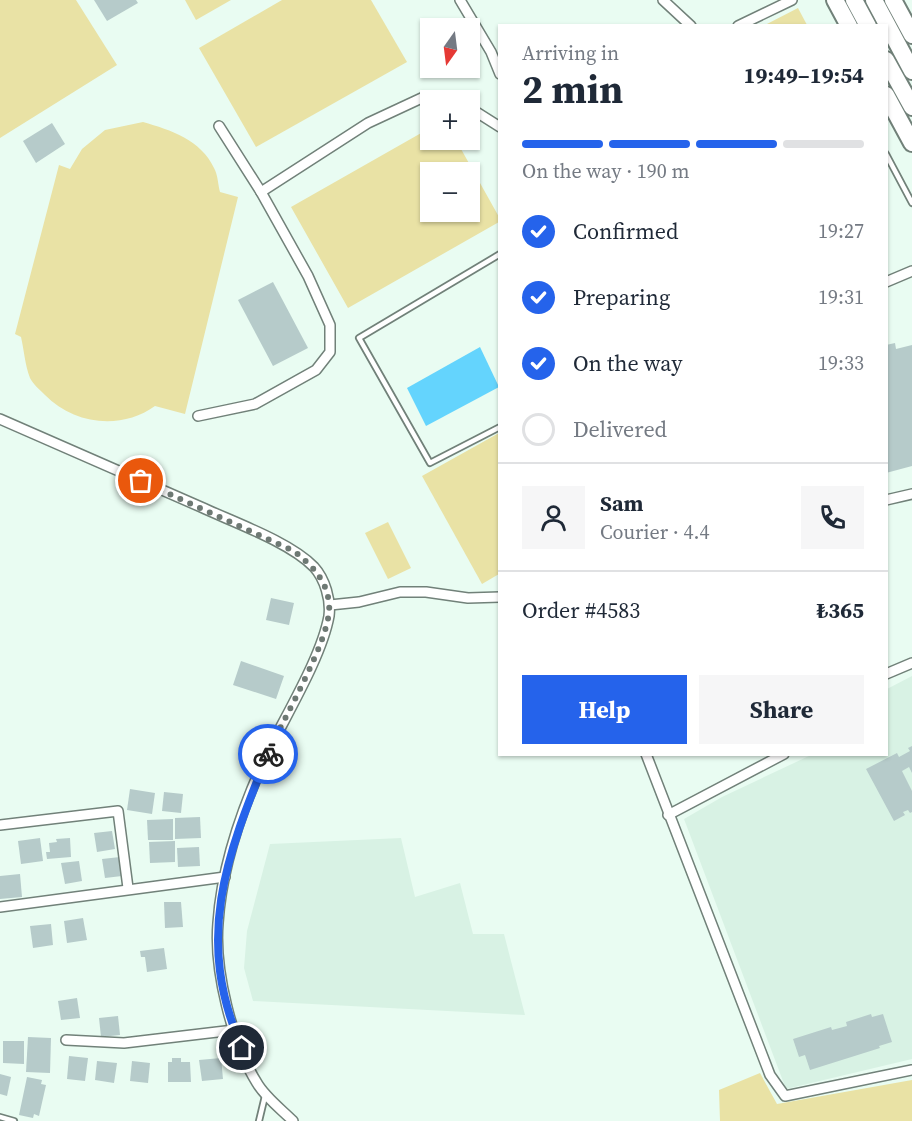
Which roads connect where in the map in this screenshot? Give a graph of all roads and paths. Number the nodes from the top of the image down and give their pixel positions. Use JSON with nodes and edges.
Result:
{"nodes":[{"id":1,"x":460,"y":0,"type":"edge"},
{"id":2,"x":663,"y":0,"type":"edge"},
{"id":3,"x":792,"y":0,"type":"edge"},
{"id":4,"x":835,"y":0,"type":"edge"},
{"id":5,"x":854,"y":0,"type":"edge"},
{"id":6,"x":874,"y":0,"type":"edge"},
{"id":7,"x":893,"y":0,"type":"edge"},
{"id":8,"x":689,"y":24,"type":"edge"},
{"id":9,"x":742,"y":24,"type":"edge"},
{"id":10,"x":848,"y":24,"type":"edge"},
{"id":11,"x":866,"y":24,"type":"edge"},
{"id":12,"x":887,"y":24,"type":"edge"},
{"id":13,"x":888,"y":26,"type":"edge"},
{"id":14,"x":912,"y":35,"type":"edge"},
{"id":15,"x":888,"y":64,"type":"edge"},
{"id":16,"x":498,"y":69,"type":"edge"},
{"id":17,"x":912,"y":71,"type":"edge"},
{"id":18,"x":420,"y":99,"type":"edge"},
{"id":19,"x":888,"y":99,"type":"edge"},
{"id":20,"x":912,"y":108,"type":"edge"},
{"id":21,"x":480,"y":114,"type":"edge"},
{"id":22,"x":219,"y":126,"type":"dead end"},
{"id":23,"x":498,"y":126,"type":"edge"},
{"id":24,"x":912,"y":143,"type":"edge"},
{"id":25,"x":888,"y":158,"type":"edge"},
{"id":26,"x":261,"y":192,"type":"junction"},
{"id":27,"x":912,"y":203,"type":"edge"},
{"id":28,"x":498,"y":257,"type":"edge"},
{"id":29,"x":912,"y":272,"type":"edge"},
{"id":30,"x":888,"y":281,"type":"edge"},
{"id":31,"x":198,"y":416,"type":"dead end"},
{"id":32,"x":0,"y":419,"type":"edge"},
{"id":33,"x":498,"y":428,"type":"edge"},
{"id":34,"x":912,"y":494,"type":"edge"},
{"id":35,"x":888,"y":500,"type":"edge"},
{"id":36,"x":498,"y":597,"type":"edge"},
{"id":37,"x":330,"y":605,"type":"junction"},
{"id":38,"x":912,"y":663,"type":"edge"},
{"id":39,"x":888,"y":673,"type":"edge"},
{"id":40,"x":647,"y":756,"type":"edge"},
{"id":41,"x":780,"y":756,"type":"edge"},
{"id":42,"x":668,"y":815,"type":"junction"},
{"id":43,"x":0,"y":825,"type":"edge"},
{"id":44,"x":225,"y":877,"type":"junction"},
{"id":45,"x":128,"y":888,"type":"junction"},
{"id":46,"x":0,"y":907,"type":"edge"},
{"id":47,"x":234,"y":1030,"type":"junction"},
{"id":48,"x":66,"y":1040,"type":"dead end"},
{"id":49,"x":912,"y":1070,"type":"edge"},
{"id":50,"x":266,"y":1093,"type":"junction"},
{"id":51,"x":0,"y":1117,"type":"edge"},
{"id":52,"x":14,"y":1121,"type":"edge"},
{"id":53,"x":259,"y":1121,"type":"edge"},
{"id":54,"x":293,"y":1121,"type":"edge"}],
"edges":[{"from":1,"to":16,"type":"street"},
{"from":2,"to":8,"type":"street"},
{"from":3,"to":9,"type":"street"},
{"from":4,"to":10,"type":"highway"},
{"from":5,"to":11,"type":"highway"},
{"from":6,"to":12,"type":"highway"},
{"from":7,"to":14,"type":"highway"},
{"from":13,"to":17,"type":"highway"},
{"from":15,"to":20,"type":"highway"},
{"from":18,"to":26,"type":"street"},
{"from":19,"to":24,"type":"highway"},
{"from":21,"to":23,"type":"street"},
{"from":22,"to":26,"type":"street"},
{"from":25,"to":27,"type":"lane"},
{"from":26,"to":31,"type":"street"},
{"from":28,"to":33,"type":"lane"},
{"from":29,"to":30,"type":"street"},
{"from":32,"to":37,"type":"street"},
{"from":34,"to":35,"type":"street"},
{"from":36,"to":37,"type":"street"},
{"from":37,"to":44,"type":"street"},
{"from":38,"to":39,"type":"street"},
{"from":40,"to":42,"type":"street"},
{"from":41,"to":42,"type":"street"},
{"from":42,"to":49,"type":"street"},
{"from":43,"to":45,"type":"street"},
{"from":44,"to":45,"type":"street"},
{"from":44,"to":47,"type":"street"},
{"from":45,"to":46,"type":"street"},
{"from":47,"to":48,"type":"street"},
{"from":47,"to":50,"type":"street"},
{"from":50,"to":53,"type":"lane"},
{"from":50,"to":54,"type":"street"},
{"from":51,"to":52,"type":"lane"}]}
